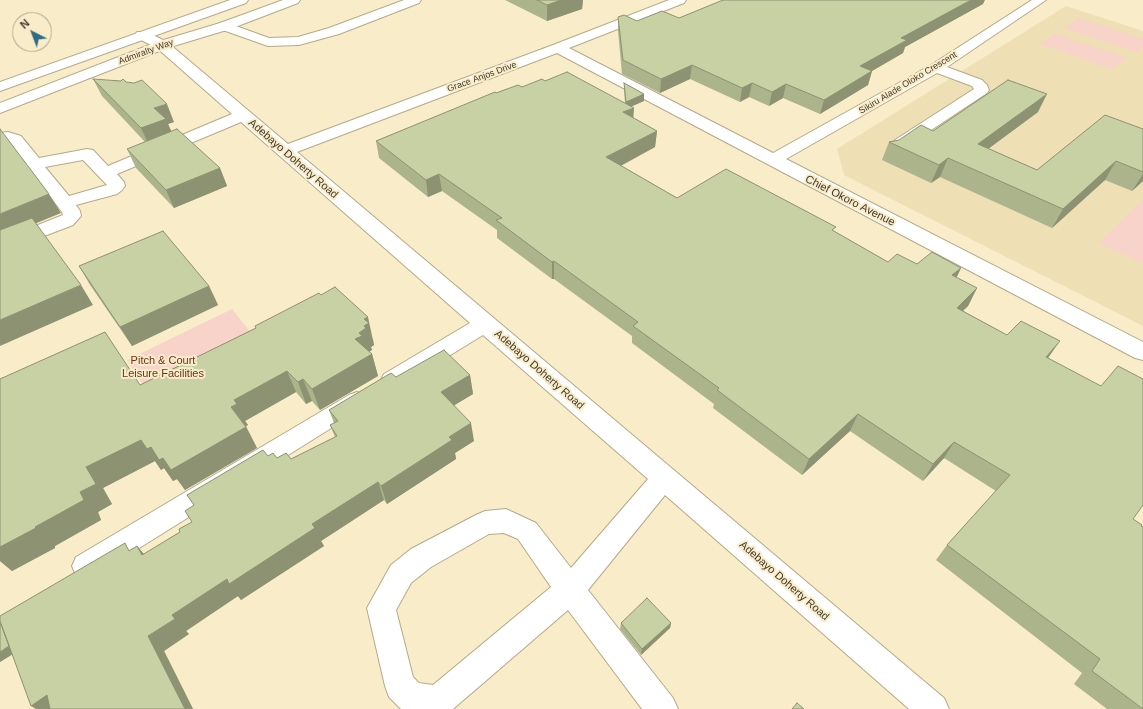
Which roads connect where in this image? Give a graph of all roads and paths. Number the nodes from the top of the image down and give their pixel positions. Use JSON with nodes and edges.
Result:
{"nodes":[{"id":1,"x":242,"y":0,"type":"edge"},
{"id":2,"x":294,"y":0,"type":"edge"},
{"id":3,"x":416,"y":0,"type":"edge"},
{"id":4,"x":680,"y":0,"type":"edge"},
{"id":5,"x":1040,"y":0,"type":"edge"},
{"id":6,"x":225,"y":26,"type":"junction"},
{"id":7,"x":142,"y":36,"type":"junction"},
{"id":8,"x":162,"y":46,"type":"junction"},
{"id":9,"x":558,"y":48,"type":"junction"},
{"id":10,"x":936,"y":68,"type":"junction"},
{"id":11,"x":0,"y":87,"type":"edge"},
{"id":12,"x":0,"y":108,"type":"edge"},
{"id":13,"x":243,"y":115,"type":"junction"},
{"id":14,"x":0,"y":138,"type":"edge"},
{"id":15,"x":284,"y":151,"type":"junction"},
{"id":16,"x":886,"y":153,"type":"dead end"},
{"id":17,"x":773,"y":160,"type":"junction"},
{"id":18,"x":34,"y":164,"type":"junction"},
{"id":19,"x":106,"y":173,"type":"junction"},
{"id":20,"x":64,"y":203,"type":"junction"},
{"id":21,"x":0,"y":247,"type":"edge"},
{"id":22,"x":485,"y":324,"type":"junction"},
{"id":23,"x":1143,"y":352,"type":"edge"},
{"id":24,"x":664,"y":478,"type":"junction"},
{"id":25,"x":68,"y":577,"type":"edge"},
{"id":26,"x":570,"y":590,"type":"junction"},
{"id":27,"x":662,"y":709,"type":"edge"},
{"id":28,"x":933,"y":709,"type":"edge"}],
"edges":[{"from":1,"to":7,"type":"street","name":"Admiralty Way"},
{"from":2,"to":6,"type":"street","name":"Admiralty Way"},
{"from":3,"to":6,"type":"street"},
{"from":4,"to":9,"type":"street","name":"Grace Anjos Drive"},
{"from":5,"to":10,"type":"street","name":"Sikiru Alade Oloko Crescent"},
{"from":6,"to":8,"type":"street","name":"Admiralty Way"},
{"from":7,"to":8,"type":"street","name":"Adebayo Doherty Road"},
{"from":7,"to":11,"type":"street","name":"Admiralty Way"},
{"from":8,"to":12,"type":"street","name":"Admiralty Way"},
{"from":8,"to":13,"type":"street","name":"Adebayo Doherty Road"},
{"from":9,"to":15,"type":"street","name":"Grace Anjos Drive"},
{"from":9,"to":17,"type":"street","name":"Chief Okoro Avenue"},
{"from":10,"to":16,"type":"street"},
{"from":10,"to":17,"type":"street","name":"Sikiru Alade Oloko Crescent"},
{"from":13,"to":15,"type":"street","name":"Adebayo Doherty Road"},
{"from":13,"to":19,"type":"street"},
{"from":14,"to":18,"type":"street"},
{"from":15,"to":22,"type":"street","name":"Adebayo Doherty Road"},
{"from":17,"to":23,"type":"street","name":"Chief Okoro Avenue"},
{"from":18,"to":19,"type":"street"},
{"from":18,"to":20,"type":"street"},
{"from":19,"to":20,"type":"street"},
{"from":20,"to":21,"type":"street"},
{"from":22,"to":24,"type":"street","name":"Adebayo Doherty Road"},
{"from":22,"to":25,"type":"street"},
{"from":24,"to":26,"type":"street"},
{"from":24,"to":28,"type":"street","name":"Adebayo Doherty Road"},
{"from":26,"to":26,"type":"street"},
{"from":26,"to":27,"type":"street"}]}
